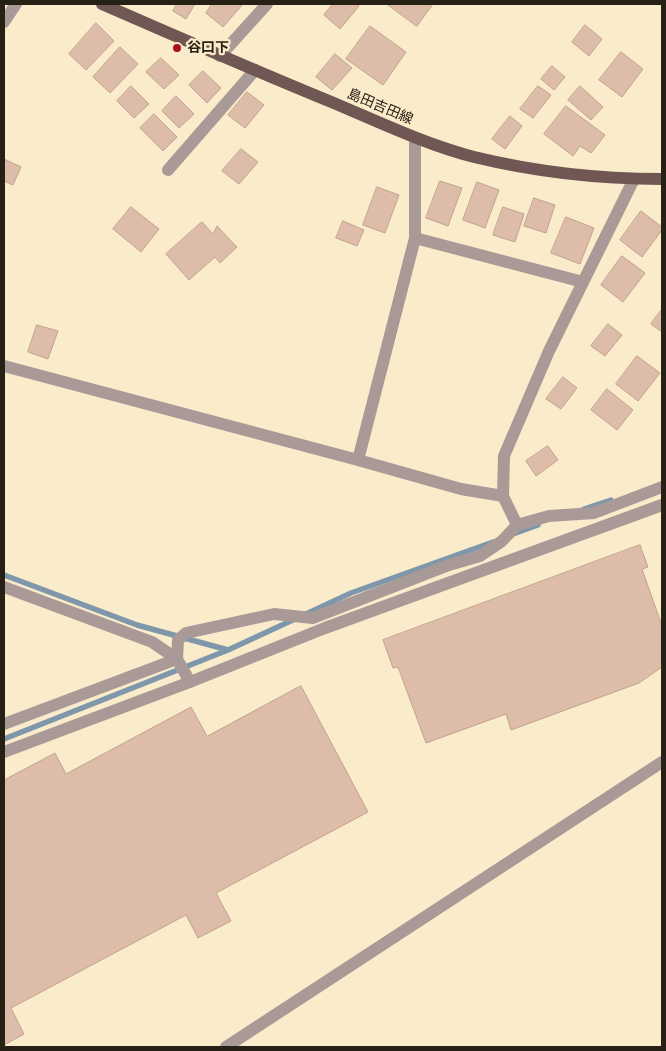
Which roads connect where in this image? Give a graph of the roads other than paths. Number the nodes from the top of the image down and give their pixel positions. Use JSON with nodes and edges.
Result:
{"nodes":[{"id":1,"x":16,"y":4,"type":"edge"},
{"id":2,"x":102,"y":4,"type":"edge"},
{"id":3,"x":267,"y":4,"type":"edge"},
{"id":4,"x":4,"y":22,"type":"edge"},
{"id":5,"x":220,"y":56,"type":"junction"},
{"id":6,"x":255,"y":70,"type":"junction"},
{"id":7,"x":415,"y":138,"type":"junction"},
{"id":8,"x":168,"y":170,"type":"dead end"},
{"id":9,"x":634,"y":179,"type":"junction"},
{"id":10,"x":662,"y":179,"type":"edge"},
{"id":11,"x":414,"y":238,"type":"junction"},
{"id":12,"x":583,"y":282,"type":"junction"},
{"id":13,"x":4,"y":366,"type":"edge"},
{"id":14,"x":358,"y":460,"type":"junction"},
{"id":15,"x":662,"y":487,"type":"edge"},
{"id":16,"x":503,"y":496,"type":"junction"},
{"id":17,"x":662,"y":505,"type":"edge"},
{"id":18,"x":517,"y":525,"type":"junction"},
{"id":19,"x":4,"y":587,"type":"edge"},
{"id":20,"x":177,"y":659,"type":"junction"},
{"id":21,"x":190,"y":682,"type":"junction"},
{"id":22,"x":4,"y":724,"type":"edge"},
{"id":23,"x":4,"y":752,"type":"edge"},
{"id":24,"x":662,"y":762,"type":"edge"},
{"id":25,"x":226,"y":1047,"type":"edge"}],
"edges":[{"from":1,"to":4,"type":"street"},
{"from":2,"to":5,"type":"main road","name":"島田吉田線"},
{"from":3,"to":5,"type":"street"},
{"from":5,"to":6,"type":"main road","name":"島田吉田線"},
{"from":6,"to":7,"type":"main road","name":"島田吉田線"},
{"from":6,"to":8,"type":"street"},
{"from":7,"to":9,"type":"main road","name":"島田吉田線"},
{"from":7,"to":11,"type":"street"},
{"from":9,"to":10,"type":"main road","name":"島田吉田線"},
{"from":9,"to":12,"type":"street"},
{"from":11,"to":12,"type":"street"},
{"from":11,"to":14,"type":"street"},
{"from":12,"to":16,"type":"street"},
{"from":13,"to":14,"type":"street"},
{"from":14,"to":16,"type":"street"},
{"from":15,"to":18,"type":"street"},
{"from":16,"to":18,"type":"street"},
{"from":17,"to":21,"type":"street"},
{"from":18,"to":20,"type":"street"},
{"from":19,"to":20,"type":"street"},
{"from":20,"to":21,"type":"street"},
{"from":20,"to":22,"type":"street"},
{"from":21,"to":23,"type":"street"},
{"from":24,"to":25,"type":"street"}]}
